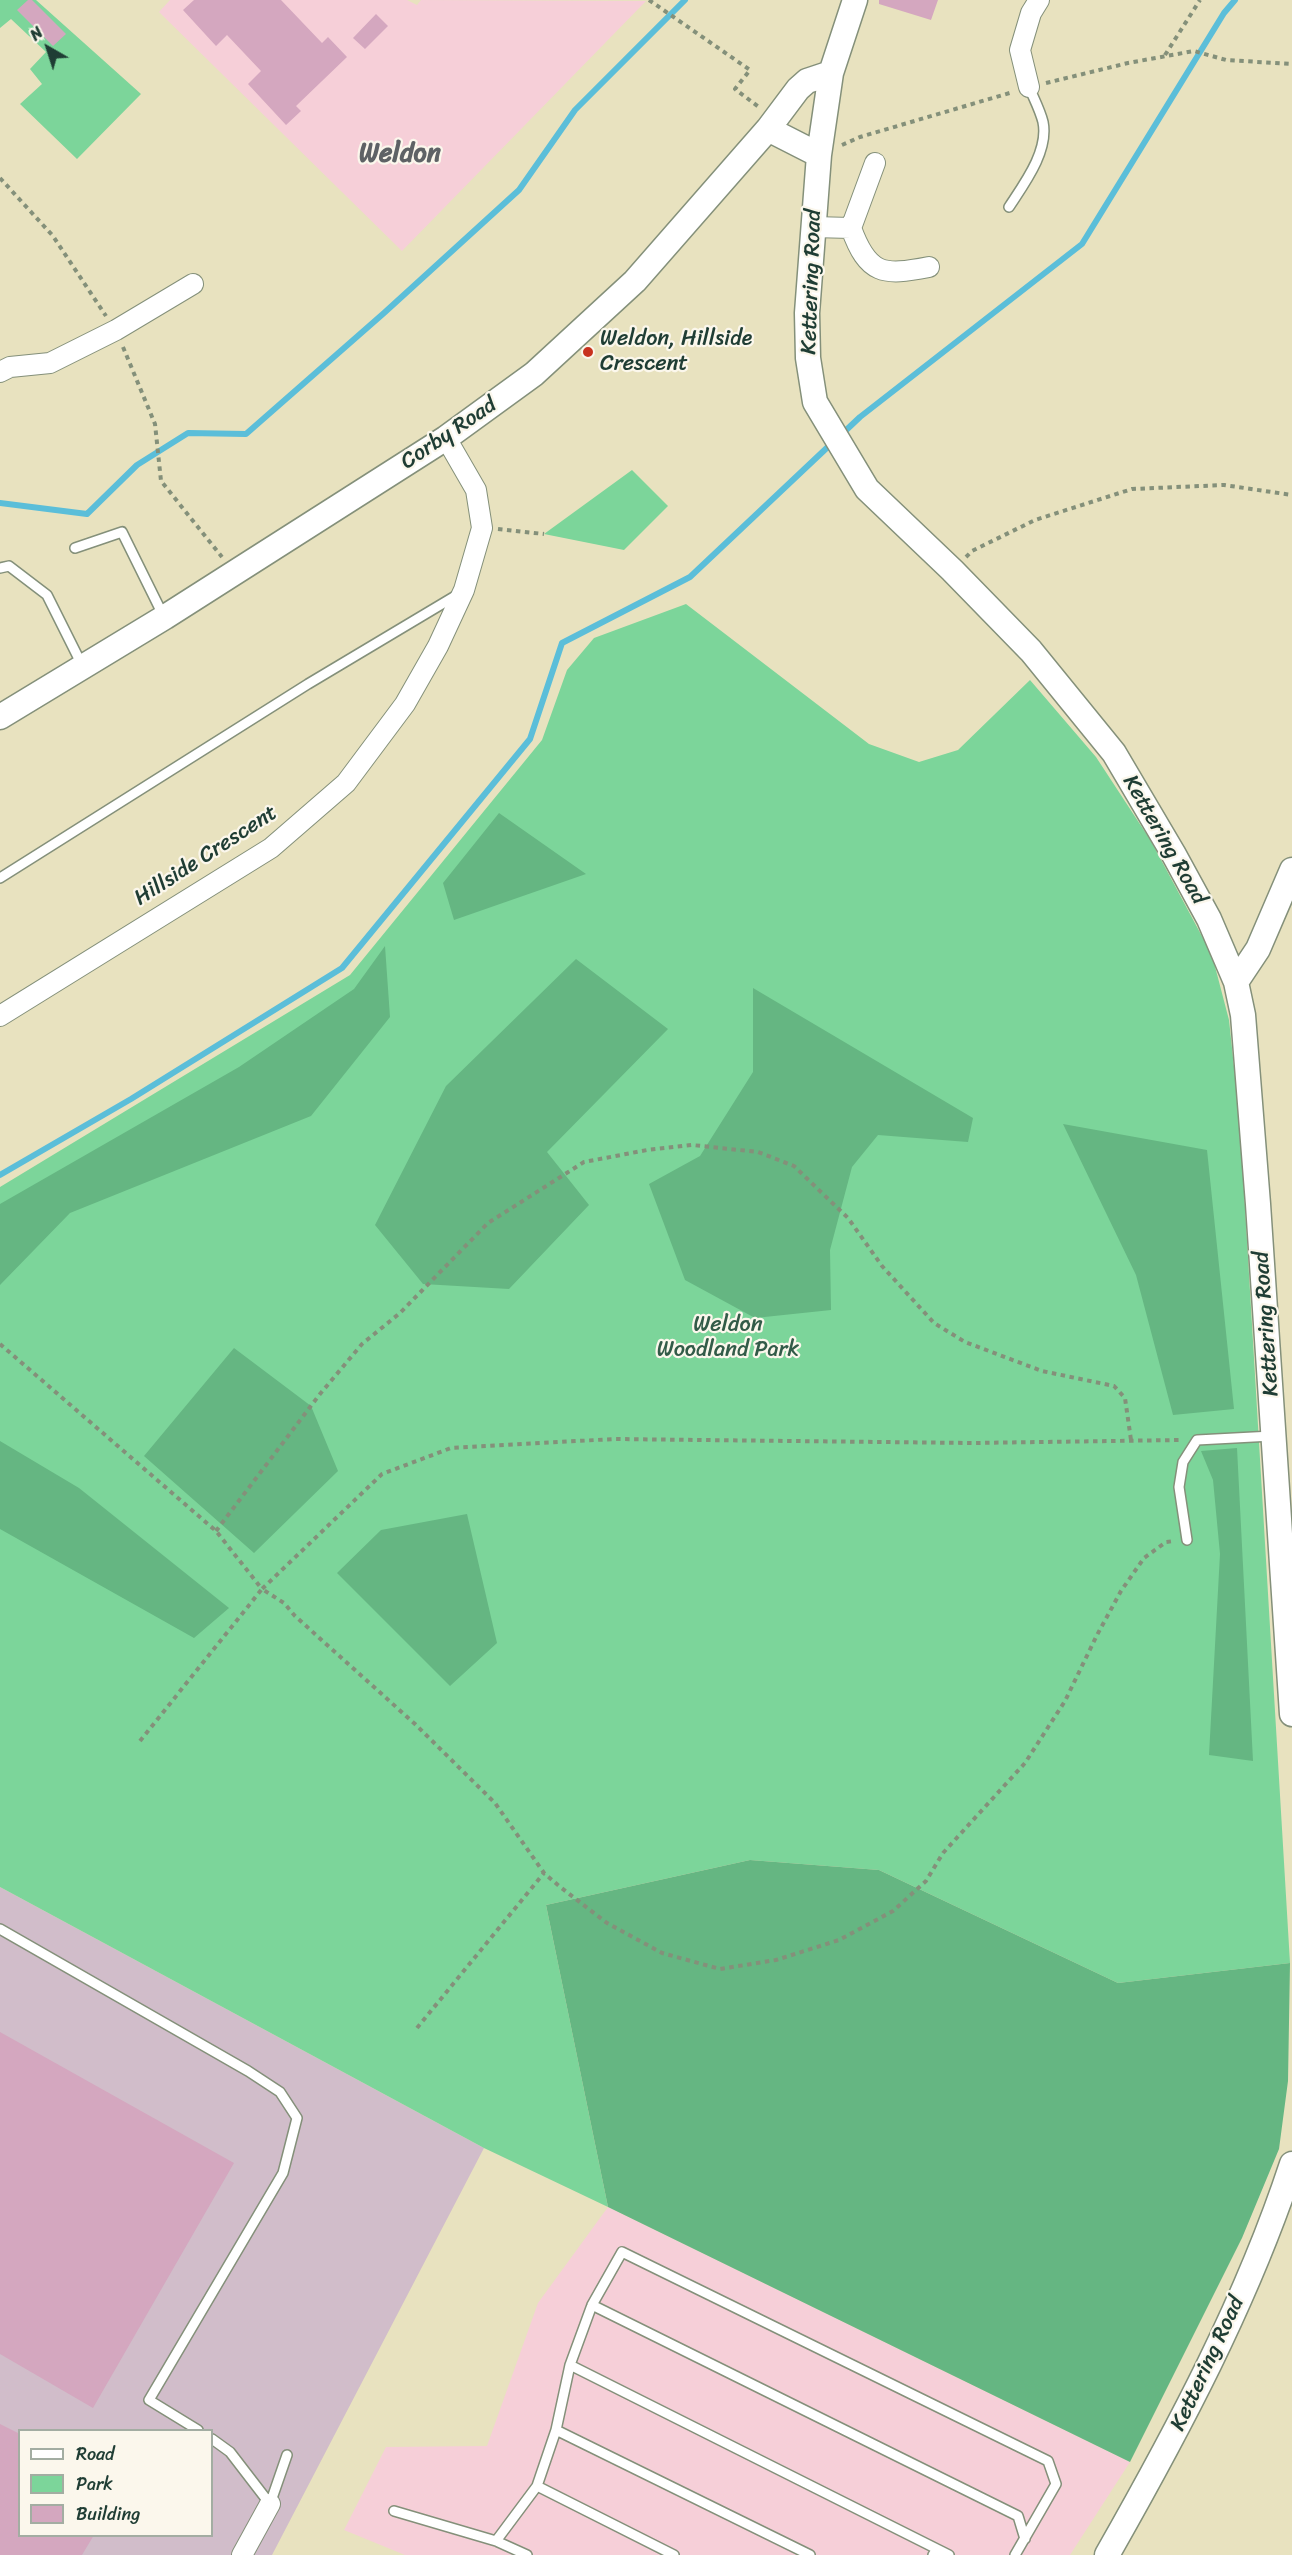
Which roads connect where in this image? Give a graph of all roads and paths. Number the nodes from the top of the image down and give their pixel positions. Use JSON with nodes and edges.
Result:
{"nodes":[{"id":1,"x":649,"y":0,"type":"edge"},
{"id":2,"x":855,"y":0,"type":"edge"},
{"id":3,"x":1039,"y":0,"type":"edge"},
{"id":4,"x":1200,"y":0,"type":"edge"},
{"id":5,"x":1164,"y":56,"type":"junction"},
{"id":6,"x":1292,"y":64,"type":"edge"},
{"id":7,"x":831,"y":73,"type":"junction"},
{"id":8,"x":1029,"y":87,"type":"junction"},
{"id":9,"x":771,"y":124,"type":"junction"},
{"id":10,"x":819,"y":155,"type":"junction"},
{"id":11,"x":874,"y":163,"type":"dead end"},
{"id":12,"x":0,"y":178,"type":"edge"},
{"id":13,"x":1009,"y":207,"type":"dead end"},
{"id":14,"x":813,"y":227,"type":"junction"},
{"id":15,"x":851,"y":228,"type":"junction"},
{"id":16,"x":929,"y":267,"type":"dead end"},
{"id":17,"x":193,"y":284,"type":"dead end"},
{"id":18,"x":116,"y":330,"type":"junction"},
{"id":19,"x":0,"y":372,"type":"edge"},
{"id":20,"x":446,"y":438,"type":"junction"},
{"id":21,"x":1292,"y":495,"type":"edge"},
{"id":22,"x":483,"y":528,"type":"junction"},
{"id":23,"x":544,"y":534,"type":"dead end"},
{"id":24,"x":75,"y":548,"type":"dead end"},
{"id":25,"x":0,"y":568,"type":"edge"},
{"id":26,"x":952,"y":570,"type":"junction"},
{"id":27,"x":234,"y":572,"type":"junction"},
{"id":28,"x":464,"y":590,"type":"junction"},
{"id":29,"x":165,"y":617,"type":"junction"},
{"id":30,"x":83,"y":667,"type":"junction"},
{"id":31,"x":0,"y":717,"type":"edge"},
{"id":32,"x":1292,"y":870,"type":"edge"},
{"id":33,"x":0,"y":878,"type":"edge"},
{"id":34,"x":1236,"y":982,"type":"junction"},
{"id":35,"x":0,"y":1016,"type":"edge"},
{"id":36,"x":0,"y":1344,"type":"edge"},
{"id":37,"x":1274,"y":1436,"type":"junction"},
{"id":38,"x":1131,"y":1440,"type":"junction"},
{"id":39,"x":1197,"y":1440,"type":"junction"},
{"id":40,"x":216,"y":1531,"type":"junction"},
{"id":41,"x":1187,"y":1540,"type":"joint"},
{"id":42,"x":262,"y":1589,"type":"junction"},
{"id":43,"x":1292,"y":1714,"type":"edge"},
{"id":44,"x":140,"y":1742,"type":"dead end"},
{"id":45,"x":544,"y":1873,"type":"junction"},
{"id":46,"x":0,"y":1929,"type":"edge"},
{"id":47,"x":417,"y":2028,"type":"dead end"},
{"id":48,"x":1292,"y":2164,"type":"edge"},
{"id":49,"x":592,"y":2305,"type":"junction"},
{"id":50,"x":570,"y":2365,"type":"junction"},
{"id":51,"x":196,"y":2429,"type":"edge"},
{"id":52,"x":556,"y":2430,"type":"junction"},
{"id":53,"x":213,"y":2440,"type":"edge"},
{"id":54,"x":287,"y":2455,"type":"dead end"},
{"id":55,"x":537,"y":2486,"type":"junction"},
{"id":56,"x":270,"y":2504,"type":"junction"},
{"id":57,"x":394,"y":2511,"type":"dead end"},
{"id":58,"x":1025,"y":2538,"type":"junction"},
{"id":59,"x":496,"y":2541,"type":"junction"},
{"id":60,"x":798,"y":2552,"type":"edge"},
{"id":61,"x":935,"y":2552,"type":"edge"},
{"id":62,"x":242,"y":2555,"type":"edge"},
{"id":63,"x":526,"y":2555,"type":"edge"},
{"id":64,"x":674,"y":2555,"type":"edge"},
{"id":65,"x":810,"y":2555,"type":"edge"},
{"id":66,"x":949,"y":2555,"type":"edge"},
{"id":67,"x":1015,"y":2555,"type":"edge"},
{"id":68,"x":1107,"y":2555,"type":"edge"}],
"edges":[{"from":1,"to":9,"type":"path"},
{"from":2,"to":7,"type":"street","name":"Kettering Road"},
{"from":3,"to":8,"type":"street"},
{"from":4,"to":5,"type":"path"},
{"from":5,"to":6,"type":"path"},
{"from":5,"to":8,"type":"path"},
{"from":7,"to":9,"type":"street","name":"Corby Road"},
{"from":7,"to":10,"type":"street","name":"Kettering Road"},
{"from":8,"to":10,"type":"path"},
{"from":8,"to":13,"type":"lane"},
{"from":9,"to":10,"type":"street"},
{"from":9,"to":20,"type":"street","name":"Corby Road"},
{"from":10,"to":14,"type":"street","name":"Kettering Road"},
{"from":11,"to":15,"type":"street"},
{"from":12,"to":18,"type":"path"},
{"from":14,"to":15,"type":"street"},
{"from":14,"to":26,"type":"street","name":"Kettering Road"},
{"from":15,"to":16,"type":"street"},
{"from":17,"to":18,"type":"street"},
{"from":18,"to":19,"type":"street"},
{"from":18,"to":27,"type":"path"},
{"from":20,"to":22,"type":"street","name":"Hillside Crescent"},
{"from":20,"to":27,"type":"street","name":"Corby Road"},
{"from":21,"to":26,"type":"path"},
{"from":22,"to":23,"type":"path"},
{"from":22,"to":28,"type":"street","name":"Hillside Crescent"},
{"from":24,"to":29,"type":"lane"},
{"from":25,"to":30,"type":"lane"},
{"from":26,"to":34,"type":"street","name":"Kettering Road"},
{"from":27,"to":29,"type":"street","name":"Corby Road"},
{"from":28,"to":33,"type":"lane"},
{"from":28,"to":35,"type":"street","name":"Hillside Crescent"},
{"from":29,"to":30,"type":"street","name":"Corby Road"},
{"from":30,"to":31,"type":"street","name":"Corby Road"},
{"from":32,"to":34,"type":"street"},
{"from":34,"to":37,"type":"street","name":"Kettering Road"},
{"from":36,"to":40,"type":"path"},
{"from":37,"to":39,"type":"lane"},
{"from":37,"to":43,"type":"street","name":"Kettering Road"},
{"from":38,"to":39,"type":"path"},
{"from":38,"to":40,"type":"path"},
{"from":38,"to":42,"type":"path"},
{"from":39,"to":41,"type":"lane"},
{"from":40,"to":42,"type":"path"},
{"from":41,"to":45,"type":"path"},
{"from":42,"to":44,"type":"path"},
{"from":42,"to":45,"type":"path"},
{"from":45,"to":47,"type":"path"},
{"from":46,"to":51,"type":"lane"},
{"from":48,"to":68,"type":"street","name":"Kettering Road"},
{"from":49,"to":50,"type":"lane"},
{"from":49,"to":58,"type":"lane"},
{"from":49,"to":58,"type":"lane"},
{"from":50,"to":52,"type":"lane"},
{"from":50,"to":61,"type":"lane"},
{"from":52,"to":55,"type":"lane"},
{"from":52,"to":60,"type":"lane"},
{"from":53,"to":56,"type":"lane"},
{"from":54,"to":56,"type":"lane"},
{"from":55,"to":59,"type":"lane"},
{"from":55,"to":64,"type":"lane"},
{"from":56,"to":62,"type":"street"},
{"from":57,"to":59,"type":"lane"},
{"from":58,"to":67,"type":"lane"},
{"from":59,"to":63,"type":"lane"},
{"from":60,"to":65,"type":"lane"},
{"from":61,"to":66,"type":"lane"}]}
